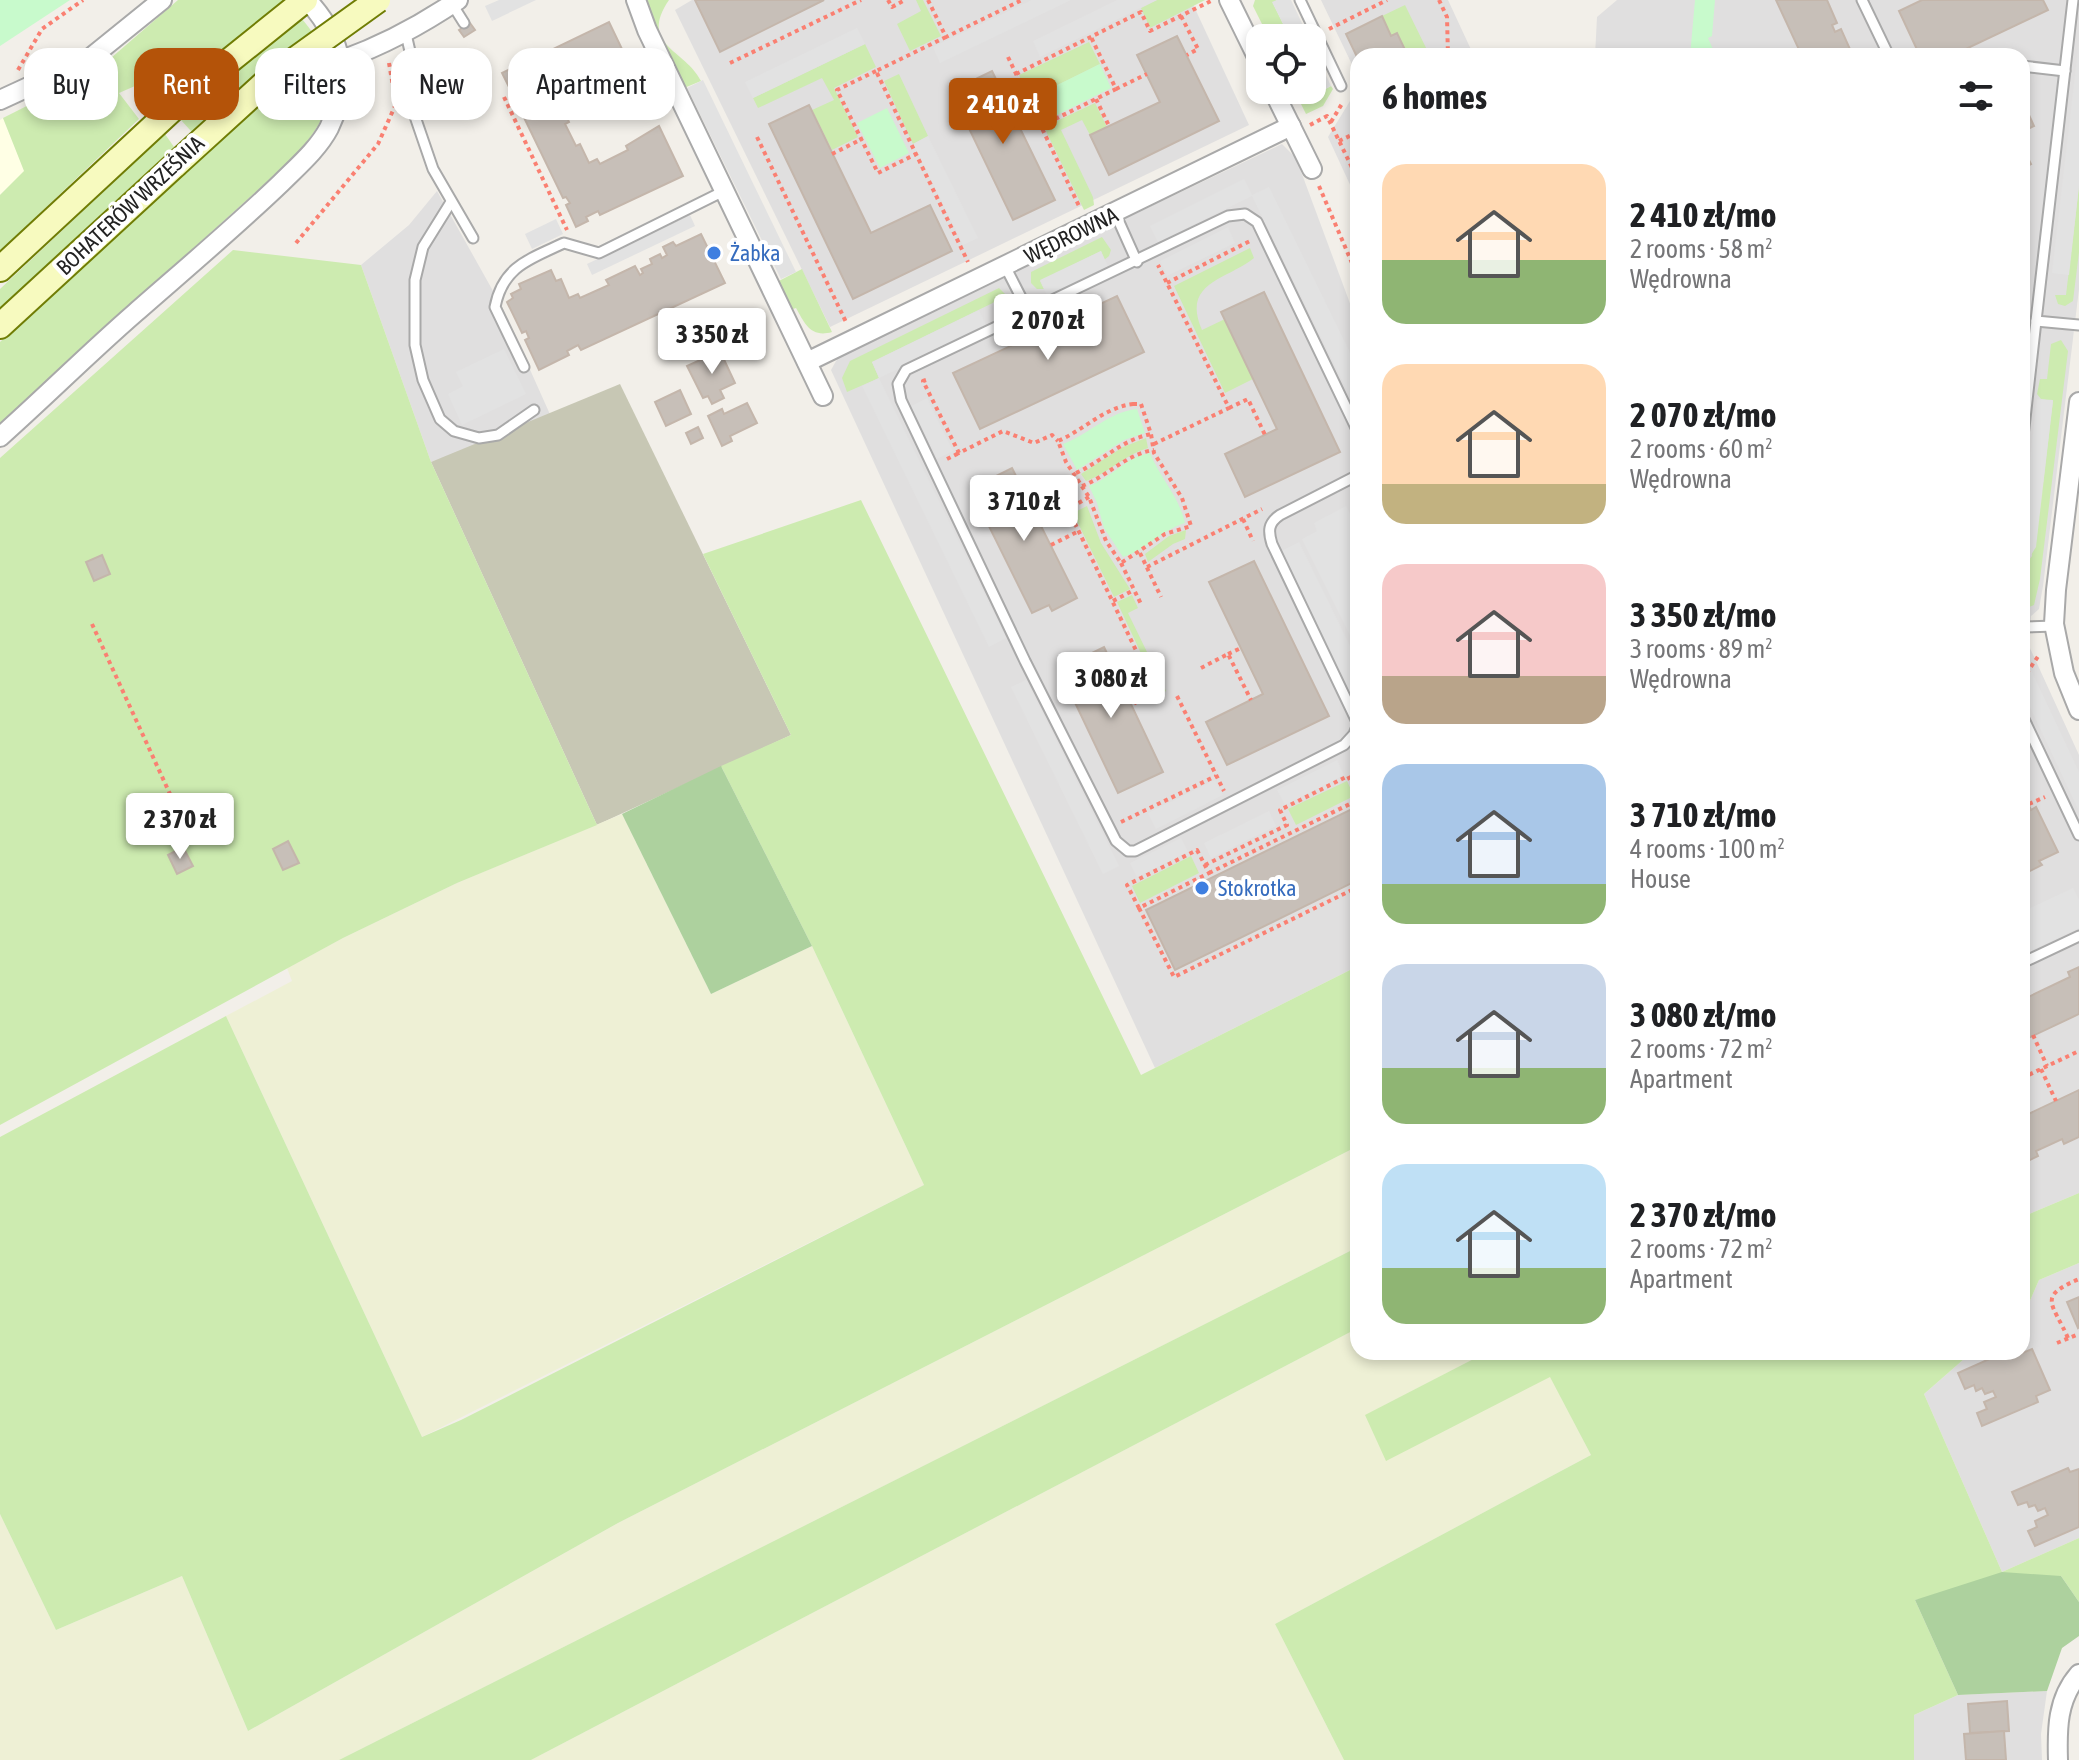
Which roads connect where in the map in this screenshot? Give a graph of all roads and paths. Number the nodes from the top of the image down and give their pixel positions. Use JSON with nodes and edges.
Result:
{"nodes":[{"id":1,"x":83,"y":0,"type":"edge"},
{"id":2,"x":162,"y":0,"type":"edge"},
{"id":3,"x":306,"y":0,"type":"edge"},
{"id":4,"x":378,"y":0,"type":"edge"},
{"id":5,"x":636,"y":0,"type":"edge"},
{"id":6,"x":861,"y":0,"type":"edge"},
{"id":7,"x":888,"y":0,"type":"edge"},
{"id":8,"x":905,"y":0,"type":"edge"},
{"id":9,"x":928,"y":0,"type":"edge"},
{"id":10,"x":1022,"y":0,"type":"edge"},
{"id":11,"x":1213,"y":0,"type":"edge"},
{"id":12,"x":1229,"y":0,"type":"edge"},
{"id":13,"x":1300,"y":0,"type":"edge"},
{"id":14,"x":1387,"y":0,"type":"edge"},
{"id":15,"x":1439,"y":0,"type":"edge"},
{"id":16,"x":1862,"y":0,"type":"edge"},
{"id":17,"x":2073,"y":0,"type":"edge"},
{"id":18,"x":455,"y":2,"type":"edge"},
{"id":19,"x":1181,"y":16,"type":"junction"},
{"id":20,"x":464,"y":23,"type":"dead end"},
{"id":21,"x":406,"y":34,"type":"junction"},
{"id":22,"x":1246,"y":35,"type":"edge"},
{"id":23,"x":946,"y":37,"type":"junction"},
{"id":24,"x":1090,"y":37,"type":"junction"},
{"id":25,"x":1335,"y":42,"type":"dead end"},
{"id":26,"x":386,"y":44,"type":"junction"},
{"id":27,"x":338,"y":48,"type":"edge"},
{"id":28,"x":375,"y":48,"type":"edge"},
{"id":29,"x":1448,"y":48,"type":"edge"},
{"id":30,"x":1885,"y":48,"type":"edge"},
{"id":31,"x":1187,"y":55,"type":"dead end"},
{"id":32,"x":1008,"y":57,"type":"dead end"},
{"id":33,"x":730,"y":63,"type":"dead end"},
{"id":34,"x":2030,"y":67,"type":"edge"},
{"id":35,"x":876,"y":71,"type":"junction"},
{"id":36,"x":2065,"y":71,"type":"junction"},
{"id":37,"x":1016,"y":74,"type":"junction"},
{"id":38,"x":1147,"y":74,"type":"dead end"},
{"id":39,"x":391,"y":77,"type":"edge"},
{"id":40,"x":1116,"y":89,"type":"junction"},
{"id":41,"x":1344,"y":91,"type":"joint"},
{"id":42,"x":504,"y":97,"type":"dead end"},
{"id":43,"x":4,"y":98,"type":"edge"},
{"id":44,"x":1096,"y":99,"type":"junction"},
{"id":45,"x":1284,"y":104,"type":"edge"},
{"id":46,"x":391,"y":115,"type":"edge"},
{"id":47,"x":332,"y":120,"type":"edge"},
{"id":48,"x":1331,"y":122,"type":"junction"},
{"id":49,"x":1041,"y":126,"type":"junction"},
{"id":50,"x":1109,"y":126,"type":"dead end"},
{"id":51,"x":1300,"y":126,"type":"junction"},
{"id":52,"x":1350,"y":136,"type":"edge"},
{"id":53,"x":757,"y":137,"type":"dead end"},
{"id":54,"x":862,"y":139,"type":"junction"},
{"id":55,"x":1339,"y":141,"type":"junction"},
{"id":56,"x":832,"y":154,"type":"dead end"},
{"id":57,"x":916,"y":154,"type":"junction"},
{"id":58,"x":1350,"y":164,"type":"edge"},
{"id":59,"x":1312,"y":169,"type":"joint"},
{"id":60,"x":724,"y":191,"type":"junction"},
{"id":61,"x":451,"y":202,"type":"junction"},
{"id":62,"x":1115,"y":213,"type":"junction"},
{"id":63,"x":1083,"y":215,"type":"dead end"},
{"id":64,"x":473,"y":238,"type":"dead end"},
{"id":65,"x":1250,"y":241,"type":"dead end"},
{"id":66,"x":296,"y":243,"type":"dead end"},
{"id":67,"x":575,"y":246,"type":"junction"},
{"id":68,"x":1153,"y":254,"type":"junction"},
{"id":69,"x":1350,"y":258,"type":"edge"},
{"id":70,"x":1137,"y":262,"type":"junction"},
{"id":71,"x":1005,"y":266,"type":"junction"},
{"id":72,"x":971,"y":268,"type":"dead end"},
{"id":73,"x":0,"y":269,"type":"edge"},
{"id":74,"x":1167,"y":283,"type":"junction"},
{"id":75,"x":1028,"y":311,"type":"junction"},
{"id":76,"x":2036,"y":321,"type":"junction"},
{"id":77,"x":2079,"y":325,"type":"edge"},
{"id":78,"x":0,"y":326,"type":"edge"},
{"id":79,"x":849,"y":327,"type":"dead end"},
{"id":80,"x":807,"y":362,"type":"junction"},
{"id":81,"x":524,"y":367,"type":"dead end"},
{"id":82,"x":937,"y":374,"type":"dead end"},
{"id":83,"x":2030,"y":374,"type":"edge"},
{"id":84,"x":823,"y":396,"type":"dead end"},
{"id":85,"x":2079,"y":402,"type":"edge"},
{"id":86,"x":1229,"y":408,"type":"junction"},
{"id":87,"x":534,"y":410,"type":"dead end"},
{"id":88,"x":1350,"y":415,"type":"edge"},
{"id":89,"x":1151,"y":434,"type":"junction"},
{"id":90,"x":1265,"y":435,"type":"dead end"},
{"id":91,"x":0,"y":437,"type":"edge"},
{"id":92,"x":1058,"y":441,"type":"junction"},
{"id":93,"x":1153,"y":447,"type":"junction"},
{"id":94,"x":959,"y":453,"type":"junction"},
{"id":95,"x":944,"y":460,"type":"dead end"},
{"id":96,"x":1075,"y":473,"type":"junction"},
{"id":97,"x":1350,"y":479,"type":"edge"},
{"id":98,"x":1082,"y":486,"type":"junction"},
{"id":99,"x":1089,"y":497,"type":"junction"},
{"id":100,"x":1271,"y":504,"type":"dead end"},
{"id":101,"x":1243,"y":519,"type":"junction"},
{"id":102,"x":1079,"y":531,"type":"junction"},
{"id":103,"x":1051,"y":545,"type":"dead end"},
{"id":104,"x":1255,"y":545,"type":"dead end"},
{"id":105,"x":1140,"y":553,"type":"junction"},
{"id":106,"x":1121,"y":563,"type":"junction"},
{"id":107,"x":1147,"y":567,"type":"junction"},
{"id":108,"x":1134,"y":590,"type":"junction"},
{"id":109,"x":1161,"y":597,"type":"dead end"},
{"id":110,"x":1113,"y":601,"type":"junction"},
{"id":111,"x":1142,"y":606,"type":"dead end"},
{"id":112,"x":92,"y":624,"type":"dead end"},
{"id":113,"x":2055,"y":626,"type":"junction"},
{"id":114,"x":2030,"y":627,"type":"edge"},
{"id":115,"x":1241,"y":648,"type":"dead end"},
{"id":116,"x":2043,"y":650,"type":"dead end"},
{"id":117,"x":1228,"y":654,"type":"junction"},
{"id":118,"x":1201,"y":668,"type":"dead end"},
{"id":119,"x":2030,"y":669,"type":"edge"},
{"id":120,"x":1177,"y":696,"type":"dead end"},
{"id":121,"x":1251,"y":700,"type":"dead end"},
{"id":122,"x":1131,"y":705,"type":"dead end"},
{"id":123,"x":1350,"y":707,"type":"edge"},
{"id":124,"x":2079,"y":710,"type":"edge"},
{"id":125,"x":2030,"y":732,"type":"edge"},
{"id":126,"x":1350,"y":738,"type":"edge"},
{"id":127,"x":1216,"y":776,"type":"junction"},
{"id":128,"x":1350,"y":780,"type":"edge"},
{"id":129,"x":1235,"y":785,"type":"dead end"},
{"id":130,"x":2046,"y":796,"type":"dead end"},
{"id":131,"x":1350,"y":802,"type":"edge"},
{"id":132,"x":2030,"y":804,"type":"edge"},
{"id":133,"x":181,"y":818,"type":"dead end"},
{"id":134,"x":1121,"y":822,"type":"dead end"},
{"id":135,"x":2079,"y":835,"type":"edge"},
{"id":136,"x":1205,"y":865,"type":"junction"},
{"id":137,"x":1209,"y":873,"type":"junction"},
{"id":138,"x":1350,"y":891,"type":"edge"},
{"id":139,"x":1139,"y":908,"type":"junction"},
{"id":140,"x":2079,"y":936,"type":"edge"},
{"id":141,"x":2030,"y":959,"type":"edge"},
{"id":142,"x":2033,"y":1035,"type":"dead end"},
{"id":143,"x":2079,"y":1051,"type":"edge"},
{"id":144,"x":2047,"y":1066,"type":"junction"},
{"id":145,"x":2041,"y":1069,"type":"junction"},
{"id":146,"x":2030,"y":1074,"type":"edge"},
{"id":147,"x":2056,"y":1101,"type":"dead end"},
{"id":148,"x":2079,"y":1279,"type":"edge"},
{"id":149,"x":2079,"y":1334,"type":"edge"},
{"id":150,"x":2068,"y":1338,"type":"junction"},
{"id":151,"x":2057,"y":1343,"type":"dead end"},
{"id":152,"x":2079,"y":1674,"type":"edge"},
{"id":153,"x":2058,"y":1760,"type":"edge"}],
"edges":[{"from":1,"to":43,"type":"path"},
{"from":2,"to":43,"type":"street"},
{"from":3,"to":27,"type":"street"},
{"from":3,"to":73,"type":"main road","name":"BOHATERÓW WRZEŚNIA"},
{"from":4,"to":78,"type":"main road","name":"BOHATERÓW WRZEŚNIA","bridge":true},
{"from":5,"to":60,"type":"street"},
{"from":6,"to":33,"type":"path"},
{"from":7,"to":8,"type":"path"},
{"from":9,"to":23,"type":"path"},
{"from":10,"to":23,"type":"path"},
{"from":11,"to":19,"type":"path"},
{"from":12,"to":22,"type":"street"},
{"from":13,"to":41,"type":"lane"},
{"from":14,"to":25,"type":"path"},
{"from":15,"to":29,"type":"path"},
{"from":16,"to":30,"type":"lane"},
{"from":17,"to":36,"type":"lane"},
{"from":18,"to":20,"type":"lane"},
{"from":18,"to":21,"type":"street"},
{"from":19,"to":24,"type":"path"},
{"from":19,"to":31,"type":"path"},
{"from":21,"to":26,"type":"street"},
{"from":21,"to":61,"type":"lane"},
{"from":23,"to":35,"type":"path"},
{"from":24,"to":37,"type":"path"},
{"from":24,"to":40,"type":"path"},
{"from":26,"to":28,"type":"street"},
{"from":26,"to":39,"type":"path"},
{"from":32,"to":37,"type":"path"},
{"from":34,"to":36,"type":"lane"},
{"from":35,"to":54,"type":"path"},
{"from":35,"to":57,"type":"path"},
{"from":36,"to":76,"type":"lane"},
{"from":37,"to":49,"type":"path"},
{"from":38,"to":40,"type":"path"},
{"from":40,"to":44,"type":"path"},
{"from":41,"to":48,"type":"path"},
{"from":42,"to":67,"type":"path"},
{"from":44,"to":49,"type":"path"},
{"from":44,"to":50,"type":"path"},
{"from":45,"to":51,"type":"street"},
{"from":46,"to":66,"type":"path"},
{"from":47,"to":91,"type":"street"},
{"from":48,"to":51,"type":"path"},
{"from":48,"to":55,"type":"path"},
{"from":49,"to":63,"type":"path"},
{"from":51,"to":59,"type":"street"},
{"from":51,"to":62,"type":"street","name":"WĘDROWNA"},
{"from":52,"to":55,"type":"path"},
{"from":53,"to":79,"type":"path"},
{"from":54,"to":56,"type":"path"},
{"from":54,"to":57,"type":"path"},
{"from":55,"to":58,"type":"path"},
{"from":57,"to":72,"type":"path"},
{"from":59,"to":69,"type":"path"},
{"from":60,"to":67,"type":"lane"},
{"from":60,"to":80,"type":"street"},
{"from":61,"to":64,"type":"lane"},
{"from":61,"to":87,"type":"lane"},
{"from":62,"to":70,"type":"lane"},
{"from":62,"to":71,"type":"street","name":"WĘDROWNA"},
{"from":65,"to":74,"type":"path"},
{"from":67,"to":81,"type":"lane"},
{"from":68,"to":70,"type":"lane"},
{"from":68,"to":74,"type":"path"},
{"from":68,"to":88,"type":"lane"},
{"from":70,"to":75,"type":"lane"},
{"from":71,"to":75,"type":"lane"},
{"from":71,"to":80,"type":"street","name":"WĘDROWNA"},
{"from":74,"to":86,"type":"path"},
{"from":75,"to":126,"type":"lane"},
{"from":76,"to":77,"type":"lane"},
{"from":76,"to":83,"type":"lane"},
{"from":80,"to":84,"type":"street"},
{"from":82,"to":94,"type":"path"},
{"from":85,"to":113,"type":"street"},
{"from":86,"to":90,"type":"path"},
{"from":86,"to":93,"type":"path"},
{"from":89,"to":92,"type":"path"},
{"from":89,"to":93,"type":"path"},
{"from":89,"to":96,"type":"path"},
{"from":92,"to":94,"type":"path"},
{"from":92,"to":96,"type":"path"},
{"from":93,"to":98,"type":"path"},
{"from":93,"to":105,"type":"path"},
{"from":94,"to":95,"type":"path"},
{"from":96,"to":98,"type":"path"},
{"from":97,"to":123,"type":"lane"},
{"from":98,"to":99,"type":"path"},
{"from":99,"to":102,"type":"path"},
{"from":99,"to":106,"type":"path"},
{"from":100,"to":101,"type":"path"},
{"from":101,"to":104,"type":"path"},
{"from":101,"to":107,"type":"path"},
{"from":102,"to":103,"type":"path"},
{"from":102,"to":110,"type":"path"},
{"from":105,"to":106,"type":"path"},
{"from":105,"to":107,"type":"path"},
{"from":106,"to":108,"type":"path"},
{"from":107,"to":109,"type":"path"},
{"from":108,"to":110,"type":"path"},
{"from":108,"to":111,"type":"path"},
{"from":110,"to":122,"type":"path"},
{"from":112,"to":133,"type":"path"},
{"from":113,"to":114,"type":"lane"},
{"from":113,"to":124,"type":"street"},
{"from":115,"to":117,"type":"path"},
{"from":116,"to":119,"type":"path"},
{"from":117,"to":118,"type":"path"},
{"from":117,"to":121,"type":"path"},
{"from":120,"to":127,"type":"path"},
{"from":125,"to":135,"type":"lane"},
{"from":127,"to":129,"type":"path"},
{"from":127,"to":134,"type":"path"},
{"from":128,"to":136,"type":"path"},
{"from":130,"to":132,"type":"path"},
{"from":131,"to":137,"type":"path"},
{"from":136,"to":137,"type":"path"},
{"from":136,"to":139,"type":"path"},
{"from":137,"to":139,"type":"path"},
{"from":138,"to":139,"type":"path"},
{"from":140,"to":141,"type":"lane"},
{"from":142,"to":144,"type":"path"},
{"from":143,"to":144,"type":"path"},
{"from":144,"to":145,"type":"path"},
{"from":145,"to":146,"type":"path"},
{"from":145,"to":147,"type":"path"},
{"from":148,"to":150,"type":"path"},
{"from":149,"to":150,"type":"path"},
{"from":150,"to":151,"type":"path"},
{"from":152,"to":153,"type":"street"}]}
